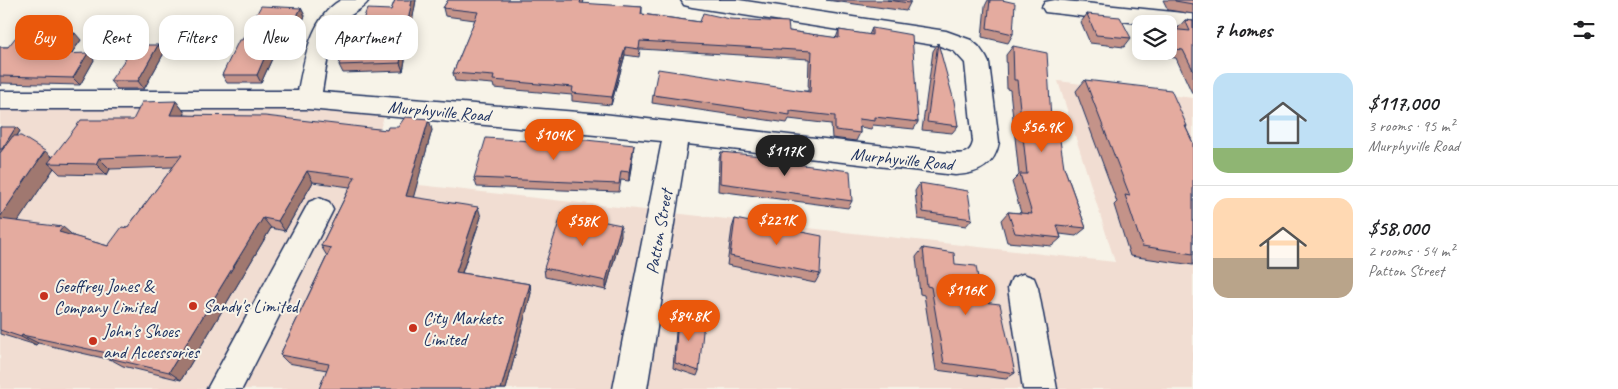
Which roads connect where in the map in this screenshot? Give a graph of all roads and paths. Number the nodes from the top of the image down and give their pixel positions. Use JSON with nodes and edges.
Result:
{"nodes":[{"id":1,"x":358,"y":0,"type":"edge"},
{"id":2,"x":692,"y":0,"type":"edge"},
{"id":3,"x":1053,"y":6,"type":"dead end"},
{"id":4,"x":1193,"y":21,"type":"edge"},
{"id":5,"x":0,"y":100,"type":"edge"},
{"id":6,"x":308,"y":100,"type":"junction"},
{"id":7,"x":676,"y":134,"type":"junction"},
{"id":8,"x":319,"y":210,"type":"dead end"},
{"id":9,"x":1023,"y":288,"type":"dead end"},
{"id":10,"x":224,"y":389,"type":"edge"},
{"id":11,"x":630,"y":389,"type":"edge"},
{"id":12,"x":1040,"y":389,"type":"edge"}],
"edges":[{"from":1,"to":6,"type":"street"},
{"from":2,"to":7,"type":"street","name":"Murphyville Road"},
{"from":3,"to":4,"type":"street"},
{"from":5,"to":6,"type":"street","name":"Murphyville Road"},
{"from":6,"to":7,"type":"street","name":"Murphyville Road"},
{"from":7,"to":11,"type":"street","name":"Patton Street"},
{"from":8,"to":10,"type":"street"},
{"from":9,"to":12,"type":"street"}]}
